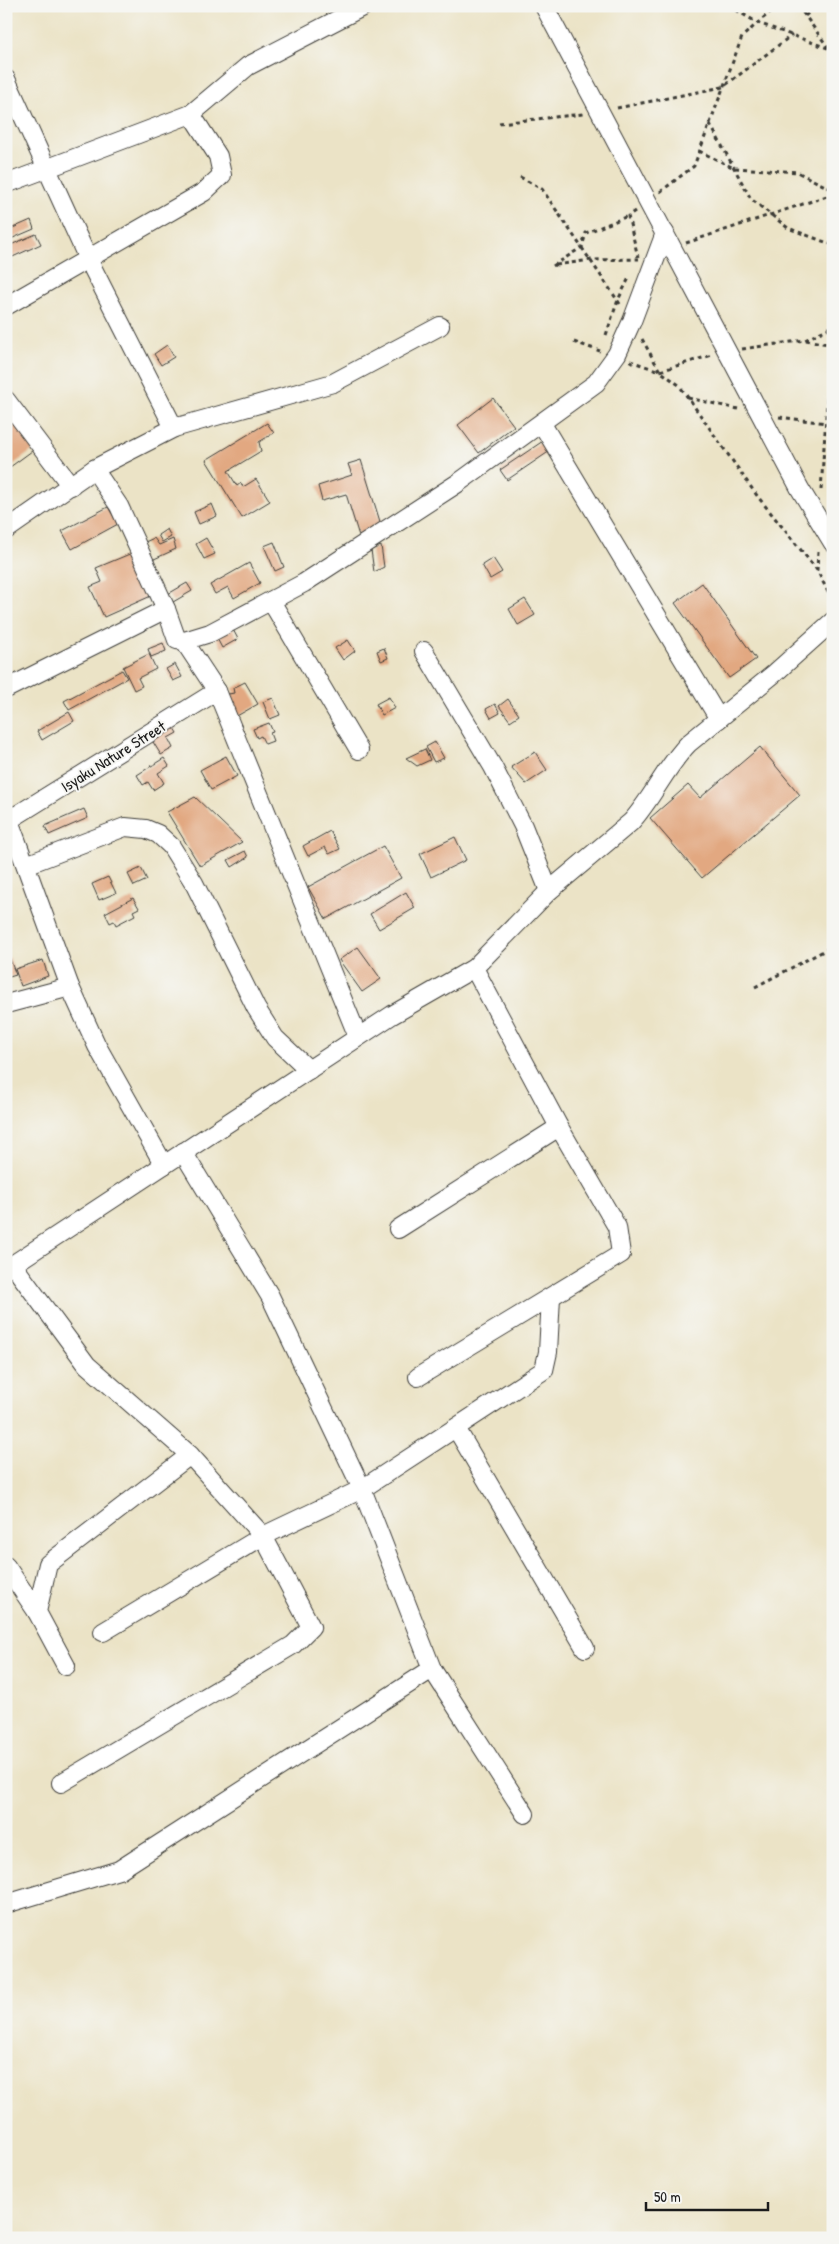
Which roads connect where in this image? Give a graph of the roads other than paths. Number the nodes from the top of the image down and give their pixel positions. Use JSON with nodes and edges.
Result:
{"nodes":[{"id":1,"x":364,"y":6,"type":"edge"},
{"id":2,"x":544,"y":6,"type":"edge"},
{"id":3,"x":6,"y":79,"type":"edge"},
{"id":4,"x":191,"y":114,"type":"junction"},
{"id":5,"x":47,"y":168,"type":"junction"},
{"id":6,"x":6,"y":184,"type":"edge"},
{"id":7,"x":668,"y":240,"type":"junction"},
{"id":8,"x":88,"y":259,"type":"junction"},
{"id":9,"x":6,"y":306,"type":"edge"},
{"id":10,"x":440,"y":326,"type":"dead end"},
{"id":11,"x":6,"y":400,"type":"edge"},
{"id":12,"x":542,"y":424,"type":"junction"},
{"id":13,"x":174,"y":428,"type":"junction"},
{"id":14,"x":94,"y":469,"type":"junction"},
{"id":15,"x":71,"y":486,"type":"junction"},
{"id":16,"x":6,"y":530,"type":"edge"},
{"id":17,"x":833,"y":543,"type":"edge"},
{"id":18,"x":272,"y":601,"type":"junction"},
{"id":19,"x":166,"y":609,"type":"junction"},
{"id":20,"x":833,"y":621,"type":"edge"},
{"id":21,"x":184,"y":641,"type":"junction"},
{"id":22,"x":424,"y":651,"type":"dead end"},
{"id":23,"x":6,"y":689,"type":"edge"},
{"id":24,"x":217,"y":691,"type":"junction"},
{"id":25,"x":719,"y":719,"type":"junction"},
{"id":26,"x":359,"y":750,"type":"dead end"},
{"id":27,"x":8,"y":816,"type":"edge"},
{"id":28,"x":26,"y":865,"type":"junction"},
{"id":29,"x":548,"y":892,"type":"junction"},
{"id":30,"x":474,"y":968,"type":"junction"},
{"id":31,"x":70,"y":987,"type":"junction"},
{"id":32,"x":6,"y":1004,"type":"edge"},
{"id":33,"x":358,"y":1037,"type":"junction"},
{"id":34,"x":309,"y":1070,"type":"junction"},
{"id":35,"x":559,"y":1127,"type":"junction"},
{"id":36,"x":183,"y":1152,"type":"junction"},
{"id":37,"x":164,"y":1165,"type":"junction"},
{"id":38,"x":398,"y":1229,"type":"dead end"},
{"id":39,"x":9,"y":1267,"type":"edge"},
{"id":40,"x":551,"y":1297,"type":"junction"},
{"id":41,"x":418,"y":1377,"type":"dead end"},
{"id":42,"x":456,"y":1428,"type":"junction"},
{"id":43,"x":190,"y":1455,"type":"junction"},
{"id":44,"x":362,"y":1489,"type":"junction"},
{"id":45,"x":263,"y":1536,"type":"junction"},
{"id":46,"x":6,"y":1566,"type":"edge"},
{"id":47,"x":38,"y":1612,"type":"junction"},
{"id":48,"x":103,"y":1632,"type":"dead end"},
{"id":49,"x":585,"y":1648,"type":"dead end"},
{"id":50,"x":66,"y":1666,"type":"dead end"},
{"id":51,"x":432,"y":1669,"type":"junction"},
{"id":52,"x":61,"y":1783,"type":"dead end"},
{"id":53,"x":525,"y":1814,"type":"dead end"},
{"id":54,"x":6,"y":1904,"type":"edge"}],
"edges":[{"from":1,"to":4,"type":"street"},
{"from":2,"to":7,"type":"street"},
{"from":3,"to":5,"type":"street"},
{"from":4,"to":5,"type":"street"},
{"from":4,"to":8,"type":"street"},
{"from":5,"to":6,"type":"street"},
{"from":5,"to":8,"type":"street"},
{"from":7,"to":12,"type":"street"},
{"from":7,"to":17,"type":"street"},
{"from":8,"to":9,"type":"street"},
{"from":8,"to":13,"type":"street"},
{"from":10,"to":13,"type":"street"},
{"from":11,"to":15,"type":"street"},
{"from":12,"to":18,"type":"street"},
{"from":12,"to":25,"type":"street"},
{"from":13,"to":14,"type":"street"},
{"from":14,"to":15,"type":"street"},
{"from":14,"to":19,"type":"street"},
{"from":15,"to":16,"type":"street"},
{"from":18,"to":21,"type":"street"},
{"from":18,"to":26,"type":"street"},
{"from":19,"to":21,"type":"street"},
{"from":19,"to":23,"type":"street"},
{"from":20,"to":25,"type":"street"},
{"from":21,"to":24,"type":"street"},
{"from":22,"to":29,"type":"street"},
{"from":24,"to":27,"type":"street","name":"Isyaku Nature Street"},
{"from":24,"to":33,"type":"street"},
{"from":25,"to":29,"type":"street"},
{"from":27,"to":28,"type":"street"},
{"from":28,"to":31,"type":"street"},
{"from":28,"to":34,"type":"street"},
{"from":29,"to":30,"type":"street"},
{"from":30,"to":33,"type":"street"},
{"from":30,"to":35,"type":"street"},
{"from":31,"to":32,"type":"street"},
{"from":31,"to":37,"type":"street"},
{"from":33,"to":34,"type":"street"},
{"from":34,"to":36,"type":"street"},
{"from":35,"to":38,"type":"street"},
{"from":35,"to":40,"type":"street"},
{"from":36,"to":37,"type":"street"},
{"from":36,"to":44,"type":"street"},
{"from":37,"to":39,"type":"street"},
{"from":39,"to":43,"type":"street"},
{"from":40,"to":41,"type":"street"},
{"from":40,"to":42,"type":"street"},
{"from":42,"to":44,"type":"street"},
{"from":42,"to":49,"type":"street"},
{"from":43,"to":45,"type":"street"},
{"from":43,"to":47,"type":"street"},
{"from":44,"to":45,"type":"street"},
{"from":44,"to":51,"type":"street"},
{"from":45,"to":48,"type":"street"},
{"from":45,"to":52,"type":"street"},
{"from":46,"to":47,"type":"street"},
{"from":47,"to":50,"type":"street"},
{"from":51,"to":53,"type":"street"},
{"from":51,"to":54,"type":"street"}]}
